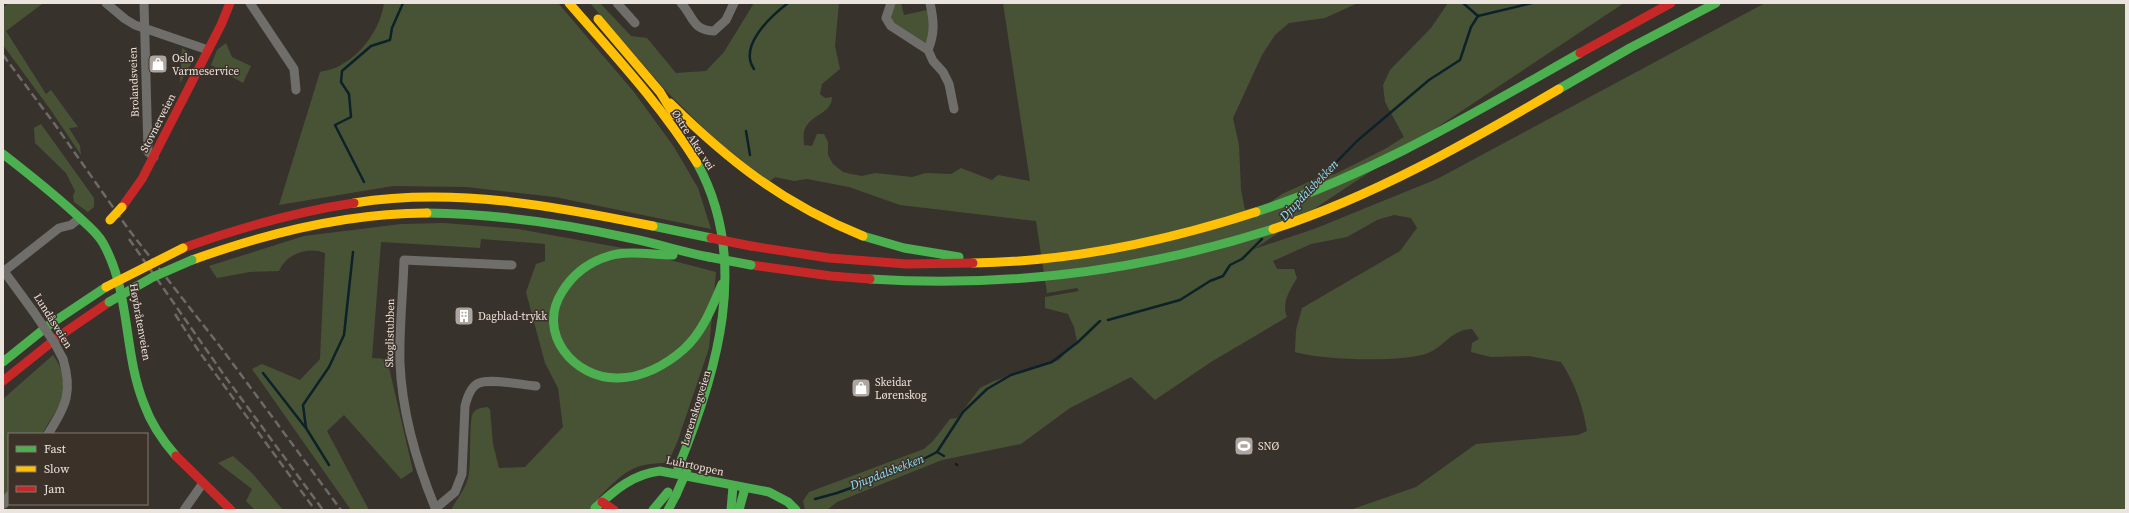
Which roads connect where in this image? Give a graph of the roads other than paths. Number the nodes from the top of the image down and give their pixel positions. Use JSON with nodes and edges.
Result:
{"nodes":[{"id":1,"x":106,"y":3,"type":"edge"},
{"id":2,"x":144,"y":3,"type":"edge"},
{"id":3,"x":230,"y":3,"type":"edge"},
{"id":4,"x":250,"y":3,"type":"edge"},
{"id":5,"x":569,"y":3,"type":"edge"},
{"id":6,"x":617,"y":3,"type":"edge"},
{"id":7,"x":681,"y":3,"type":"edge"},
{"id":8,"x":734,"y":3,"type":"edge"},
{"id":9,"x":891,"y":3,"type":"edge"},
{"id":10,"x":930,"y":3,"type":"edge"},
{"id":11,"x":1671,"y":3,"type":"edge"},
{"id":12,"x":1716,"y":3,"type":"edge"},
{"id":13,"x":593,"y":14,"type":"dead end"},
{"id":14,"x":635,"y":23,"type":"dead end"},
{"id":15,"x":143,"y":28,"type":"junction"},
{"id":16,"x":208,"y":50,"type":"junction"},
{"id":17,"x":928,"y":50,"type":"junction"},
{"id":18,"x":296,"y":90,"type":"dead end"},
{"id":19,"x":660,"y":92,"type":"junction"},
{"id":20,"x":954,"y":108,"type":"dead end"},
{"id":21,"x":3,"y":154,"type":"edge"},
{"id":22,"x":154,"y":157,"type":"junction"},
{"id":23,"x":710,"y":167,"type":"dead end"},
{"id":24,"x":80,"y":218,"type":"junction"},
{"id":25,"x":95,"y":232,"type":"junction"},
{"id":26,"x":733,"y":235,"type":"dead end"},
{"id":27,"x":707,"y":257,"type":"junction"},
{"id":28,"x":986,"y":262,"type":"junction"},
{"id":29,"x":512,"y":265,"type":"dead end"},
{"id":30,"x":3,"y":271,"type":"edge"},
{"id":31,"x":725,"y":276,"type":"junction"},
{"id":32,"x":723,"y":320,"type":"joint"},
{"id":33,"x":3,"y":362,"type":"edge"},
{"id":34,"x":3,"y":381,"type":"edge"},
{"id":35,"x":536,"y":386,"type":"dead end"},
{"id":36,"x":49,"y":433,"type":"edge"},
{"id":37,"x":690,"y":455,"type":"junction"},
{"id":38,"x":203,"y":483,"type":"junction"},
{"id":39,"x":733,"y":486,"type":"junction"},
{"id":40,"x":745,"y":488,"type":"junction"},
{"id":41,"x":672,"y":493,"type":"junction"},
{"id":42,"x":597,"y":507,"type":"edge"},
{"id":43,"x":436,"y":509,"type":"edge"},
{"id":44,"x":184,"y":510,"type":"edge"},
{"id":45,"x":231,"y":510,"type":"edge"},
{"id":46,"x":614,"y":510,"type":"edge"},
{"id":47,"x":653,"y":510,"type":"edge"},
{"id":48,"x":659,"y":510,"type":"edge"},
{"id":49,"x":668,"y":510,"type":"edge"},
{"id":50,"x":674,"y":510,"type":"edge"},
{"id":51,"x":731,"y":510,"type":"edge"},
{"id":52,"x":739,"y":510,"type":"edge"},
{"id":53,"x":796,"y":510,"type":"edge"}],
"edges":[{"from":1,"to":15,"type":"street"},
{"from":2,"to":15,"type":"street","name":"Brolandsveien"},
{"from":3,"to":16,"type":"main road","name":"Stovnerveien"},
{"from":4,"to":18,"type":"street"},
{"from":5,"to":31,"type":"main road","name":"Østre Aker vei"},
{"from":6,"to":14,"type":"street"},
{"from":7,"to":8,"type":"street"},
{"from":9,"to":17,"type":"street"},
{"from":10,"to":17,"type":"street"},
{"from":11,"to":28,"type":"main road"},
{"from":12,"to":27,"type":"main road","bridge":true},
{"from":13,"to":19,"type":"main road","name":"Østre Aker vei"},
{"from":15,"to":16,"type":"street"},
{"from":15,"to":22,"type":"street","name":"Brolandsveien"},
{"from":16,"to":22,"type":"main road","name":"Stovnerveien"},
{"from":17,"to":20,"type":"street"},
{"from":19,"to":23,"type":"main road","name":"Østre Aker vei"},
{"from":19,"to":28,"type":"main road"},
{"from":21,"to":24,"type":"main road","name":"Høybråtenveien"},
{"from":22,"to":25,"type":"main road","name":"Stovnerveien","bridge":true},
{"from":24,"to":25,"type":"main road","name":"Høybråtenveien"},
{"from":24,"to":30,"type":"street"},
{"from":25,"to":38,"type":"main road","name":"Høybråtenveien"},
{"from":26,"to":37,"type":"main road","name":"Lørenskogveien"},
{"from":27,"to":31,"type":"main road"},
{"from":27,"to":34,"type":"main road","bridge":true},
{"from":28,"to":33,"type":"main road","bridge":true},
{"from":29,"to":43,"type":"street","name":"Skoglistubben"},
{"from":30,"to":36,"type":"street","name":"Lundåsveien","bridge":true},
{"from":31,"to":32,"type":"main road","name":"Østre Aker vei"},
{"from":32,"to":37,"type":"main road","name":"Lørenskogveien"},
{"from":35,"to":43,"type":"street"},
{"from":37,"to":41,"type":"main road","name":"Lørenskogveien","bridge":true},
{"from":38,"to":44,"type":"street"},
{"from":38,"to":45,"type":"main road","name":"Høybråtenveien"},
{"from":39,"to":40,"type":"main road","name":"Luhrtoppen"},
{"from":39,"to":42,"type":"main road","name":"Luhrtoppen"},
{"from":39,"to":51,"type":"main road"},
{"from":40,"to":52,"type":"main road"},
{"from":40,"to":53,"type":"main road","name":"Luhrtoppen"},
{"from":41,"to":47,"type":"main road"},
{"from":41,"to":48,"type":"main road","name":"Lørenskogveien"},
{"from":41,"to":49,"type":"main road","name":"Lørenskogveien"},
{"from":41,"to":50,"type":"main road"},
{"from":42,"to":46,"type":"main road"}]}
